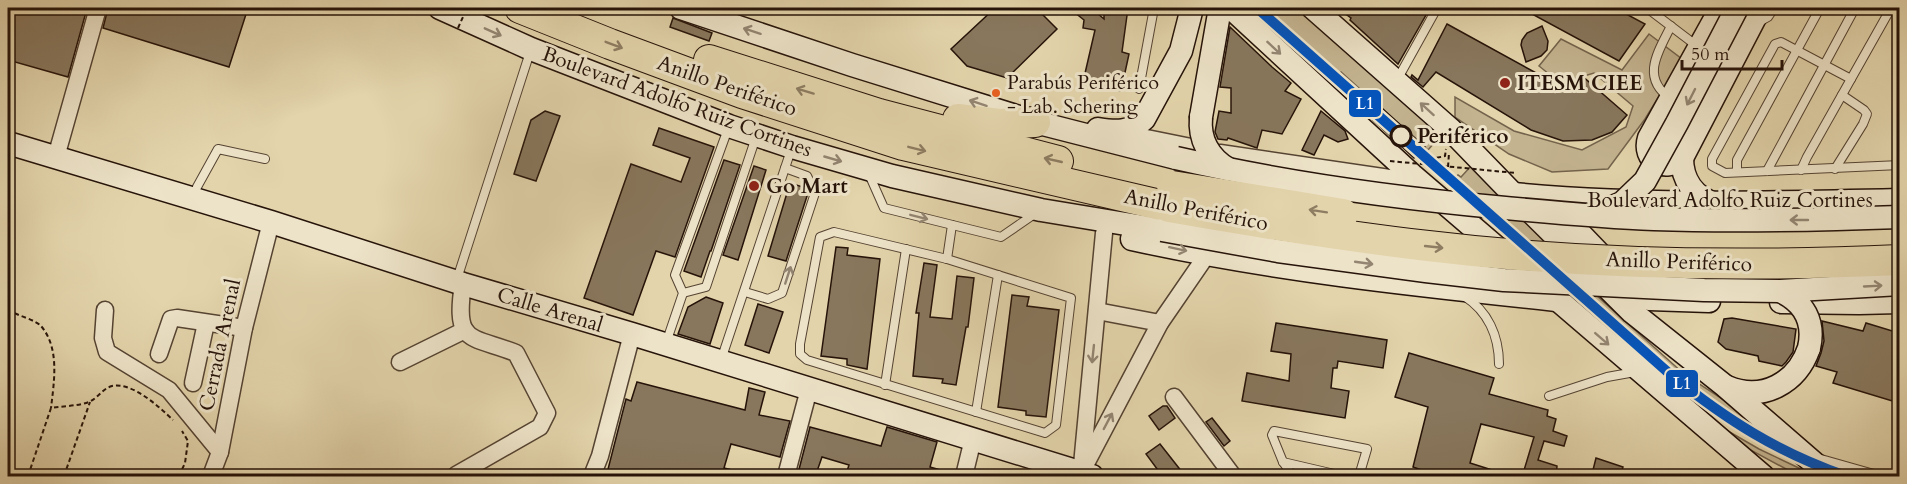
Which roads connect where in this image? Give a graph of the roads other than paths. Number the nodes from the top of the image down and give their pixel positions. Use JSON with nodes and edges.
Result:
{"nodes":[{"id":1,"x":97,"y":8,"type":"edge"},
{"id":2,"x":440,"y":8,"type":"edge"},
{"id":3,"x":520,"y":8,"type":"edge"},
{"id":4,"x":571,"y":8,"type":"edge"},
{"id":5,"x":681,"y":8,"type":"edge"},
{"id":6,"x":1154,"y":8,"type":"edge"},
{"id":7,"x":1192,"y":8,"type":"edge"},
{"id":8,"x":1220,"y":8,"type":"edge"},
{"id":9,"x":1231,"y":8,"type":"edge"},
{"id":10,"x":1313,"y":8,"type":"edge"},
{"id":11,"x":1437,"y":8,"type":"edge"},
{"id":12,"x":1647,"y":8,"type":"edge"},
{"id":13,"x":1774,"y":8,"type":"edge"},
{"id":14,"x":1820,"y":8,"type":"edge"},
{"id":15,"x":1855,"y":8,"type":"edge"},
{"id":16,"x":1891,"y":8,"type":"edge"},
{"id":17,"x":1722,"y":11,"type":"edge"},
{"id":18,"x":1752,"y":22,"type":"edge"},
{"id":19,"x":1671,"y":26,"type":"junction"},
{"id":20,"x":531,"y":48,"type":"junction"},
{"id":21,"x":1700,"y":48,"type":"junction"},
{"id":22,"x":1796,"y":50,"type":"junction"},
{"id":23,"x":1824,"y":64,"type":"junction"},
{"id":24,"x":1851,"y":78,"type":"junction"},
{"id":25,"x":1396,"y":81,"type":"junction"},
{"id":26,"x":1139,"y":89,"type":"dead end"},
{"id":27,"x":1842,"y":95,"type":"junction"},
{"id":28,"x":1671,"y":99,"type":"junction"},
{"id":29,"x":879,"y":114,"type":"junction"},
{"id":30,"x":1047,"y":125,"type":"junction"},
{"id":31,"x":729,"y":126,"type":"junction"},
{"id":32,"x":1115,"y":132,"type":"junction"},
{"id":33,"x":756,"y":135,"type":"junction"},
{"id":34,"x":8,"y":143,"type":"edge"},
{"id":35,"x":56,"y":157,"type":"junction"},
{"id":36,"x":789,"y":157,"type":"junction"},
{"id":37,"x":1682,"y":158,"type":"junction"},
{"id":38,"x":265,"y":159,"type":"dead end"},
{"id":39,"x":1226,"y":162,"type":"junction"},
{"id":40,"x":1899,"y":165,"type":"edge"},
{"id":41,"x":1413,"y":167,"type":"junction"},
{"id":42,"x":867,"y":168,"type":"junction"},
{"id":43,"x":1835,"y":169,"type":"junction"},
{"id":44,"x":1801,"y":170,"type":"junction"},
{"id":45,"x":1767,"y":171,"type":"junction"},
{"id":46,"x":1737,"y":172,"type":"junction"},
{"id":47,"x":1514,"y":184,"type":"junction"},
{"id":48,"x":1175,"y":186,"type":"junction"},
{"id":49,"x":193,"y":198,"type":"junction"},
{"id":50,"x":1561,"y":199,"type":"junction"},
{"id":51,"x":1899,"y":200,"type":"edge"},
{"id":52,"x":1716,"y":204,"type":"junction"},
{"id":53,"x":1041,"y":210,"type":"junction"},
{"id":54,"x":1590,"y":216,"type":"junction"},
{"id":55,"x":1899,"y":217,"type":"edge"},
{"id":56,"x":271,"y":222,"type":"junction"},
{"id":57,"x":952,"y":225,"type":"junction"},
{"id":58,"x":1104,"y":233,"type":"junction"},
{"id":59,"x":1899,"y":243,"type":"edge"},
{"id":60,"x":1212,"y":248,"type":"junction"},
{"id":61,"x":906,"y":249,"type":"junction"},
{"id":62,"x":947,"y":259,"type":"junction"},
{"id":63,"x":1899,"y":261,"type":"edge"},
{"id":64,"x":998,"y":275,"type":"junction"},
{"id":65,"x":459,"y":283,"type":"junction"},
{"id":66,"x":1899,"y":284,"type":"edge"},
{"id":67,"x":1451,"y":289,"type":"junction"},
{"id":68,"x":1780,"y":291,"type":"junction"},
{"id":69,"x":745,"y":292,"type":"junction"},
{"id":70,"x":682,"y":293,"type":"junction"},
{"id":71,"x":1557,"y":300,"type":"junction"},
{"id":72,"x":1684,"y":300,"type":"junction"},
{"id":73,"x":1899,"y":302,"type":"edge"},
{"id":74,"x":105,"y":310,"type":"dead end"},
{"id":75,"x":1097,"y":311,"type":"junction"},
{"id":76,"x":206,"y":323,"type":"junction"},
{"id":77,"x":1160,"y":323,"type":"junction"},
{"id":78,"x":244,"y":328,"type":"junction"},
{"id":79,"x":465,"y":330,"type":"junction"},
{"id":80,"x":632,"y":334,"type":"junction"},
{"id":81,"x":1670,"y":342,"type":"junction"},
{"id":82,"x":666,"y":345,"type":"junction"},
{"id":83,"x":159,"y":354,"type":"dead end"},
{"id":84,"x":400,"y":362,"type":"dead end"},
{"id":85,"x":721,"y":362,"type":"junction"},
{"id":86,"x":1499,"y":364,"type":"dead end"},
{"id":87,"x":1639,"y":371,"type":"junction"},
{"id":88,"x":193,"y":383,"type":"dead end"},
{"id":89,"x":885,"y":385,"type":"junction"},
{"id":90,"x":1725,"y":386,"type":"junction"},
{"id":91,"x":809,"y":389,"type":"junction"},
{"id":92,"x":1549,"y":396,"type":"dead end"},
{"id":93,"x":1174,"y":397,"type":"dead end"},
{"id":94,"x":976,"y":412,"type":"junction"},
{"id":95,"x":973,"y":440,"type":"junction"},
{"id":96,"x":220,"y":452,"type":"junction"},
{"id":97,"x":1804,"y":454,"type":"junction"},
{"id":98,"x":1283,"y":462,"type":"junction"},
{"id":99,"x":1085,"y":475,"type":"edge"},
{"id":100,"x":456,"y":476,"type":"edge"},
{"id":101,"x":593,"y":476,"type":"edge"},
{"id":102,"x":1761,"y":476,"type":"edge"},
{"id":103,"x":211,"y":477,"type":"edge"},
{"id":104,"x":786,"y":477,"type":"edge"},
{"id":105,"x":964,"y":477,"type":"edge"},
{"id":106,"x":1233,"y":477,"type":"edge"},
{"id":107,"x":1293,"y":477,"type":"edge"},
{"id":108,"x":1343,"y":477,"type":"edge"},
{"id":109,"x":1359,"y":477,"type":"edge"},
{"id":110,"x":1829,"y":477,"type":"edge"},
{"id":111,"x":1881,"y":477,"type":"edge"}],
"edges":[{"from":1,"to":35,"type":"street"},
{"from":2,"to":20,"type":"main road","name":"Boulevard Adolfo Ruiz Cortines","one_way":true},
{"from":3,"to":48,"type":"highway","name":"Anillo Periférico","one_way":true},
{"from":29,"to":4,"type":"highway","name":"Anillo Periférico","one_way":true},
{"from":30,"to":5,"type":"main road","name":"Boulevard Adolfo Ruiz Cortines","one_way":true},
{"from":6,"to":26,"type":"lane"},
{"from":7,"to":32,"type":"main road"},
{"from":8,"to":39,"type":"main road","bridge":true},
{"from":9,"to":41,"type":"main road","one_way":true},
{"from":10,"to":25,"type":"main road"},
{"from":11,"to":25,"type":"lane"},
{"from":12,"to":19,"type":"lane"},
{"from":13,"to":18,"type":"lane"},
{"from":14,"to":22,"type":"lane"},
{"from":15,"to":23,"type":"lane"},
{"from":16,"to":24,"type":"lane"},
{"from":17,"to":18,"type":"main road"},
{"from":17,"to":21,"type":"main road"},
{"from":17,"to":54,"type":"main road","one_way":true,"bridge":true},
{"from":18,"to":37,"type":"main road"},
{"from":19,"to":21,"type":"lane"},
{"from":19,"to":28,"type":"lane"},
{"from":20,"to":31,"type":"main road","name":"Boulevard Adolfo Ruiz Cortines"},
{"from":20,"to":65,"type":"lane"},
{"from":21,"to":28,"type":"main road"},
{"from":22,"to":23,"type":"lane"},
{"from":22,"to":46,"type":"lane"},
{"from":22,"to":46,"type":"lane"},
{"from":23,"to":24,"type":"lane"},
{"from":23,"to":45,"type":"lane"},
{"from":24,"to":27,"type":"lane"},
{"from":47,"to":25,"type":"main road","one_way":true},
{"from":27,"to":43,"type":"lane"},
{"from":27,"to":44,"type":"lane"},
{"from":28,"to":37,"type":"main road"},
{"from":29,"to":30,"type":"highway"},
{"from":48,"to":29,"type":"highway","name":"Anillo Periférico","one_way":true},
{"from":30,"to":32,"type":"main road"},
{"from":30,"to":48,"type":"main road","name":"Boulevard Adolfo Ruiz Cortines"},
{"from":31,"to":33,"type":"main road","name":"Boulevard Adolfo Ruiz Cortines"},
{"from":31,"to":70,"type":"lane"},
{"from":32,"to":48,"type":"street"},
{"from":33,"to":36,"type":"main road","name":"Boulevard Adolfo Ruiz Cortines"},
{"from":33,"to":70,"type":"lane"},
{"from":34,"to":35,"type":"main road","name":"Calle Arenal"},
{"from":35,"to":49,"type":"main road","name":"Calle Arenal"},
{"from":36,"to":42,"type":"main road","name":"Boulevard Adolfo Ruiz Cortines","one_way":true},
{"from":36,"to":69,"type":"lane"},
{"from":69,"to":36,"type":"lane","one_way":true},
{"from":37,"to":52,"type":"main road"},
{"from":38,"to":49,"type":"lane"},
{"from":39,"to":41,"type":"street"},
{"from":39,"to":48,"type":"main road","name":"Boulevard Adolfo Ruiz Cortines","bridge":true},
{"from":39,"to":54,"type":"main road","name":"Boulevard Adolfo Ruiz Cortines","bridge":true},
{"from":40,"to":43,"type":"lane"},
{"from":41,"to":71,"type":"main road"},
{"from":42,"to":53,"type":"main road","name":"Boulevard Adolfo Ruiz Cortines"},
{"from":42,"to":57,"type":"lane","one_way":true},
{"from":43,"to":44,"type":"lane"},
{"from":44,"to":45,"type":"lane"},
{"from":45,"to":46,"type":"lane"},
{"from":47,"to":50,"type":"main road","name":"Boulevard Adolfo Ruiz Cortines"},
{"from":47,"to":81,"type":"main road"},
{"from":48,"to":53,"type":"main road","name":"Boulevard Adolfo Ruiz Cortines"},
{"from":59,"to":48,"type":"highway","name":"Anillo Periférico","one_way":true,"bridge":true},
{"from":48,"to":60,"type":"main road","name":"Boulevard Adolfo Ruiz Cortines","bridge":true},
{"from":48,"to":63,"type":"highway","name":"Anillo Periférico","one_way":true,"bridge":true},
{"from":49,"to":56,"type":"main road","name":"Calle Arenal"},
{"from":50,"to":52,"type":"main road","name":"Boulevard Adolfo Ruiz Cortines"},
{"from":50,"to":72,"type":"main road","name":"Boulevard Adolfo Ruiz Cortines"},
{"from":51,"to":52,"type":"main road","name":"Boulevard Adolfo Ruiz Cortines"},
{"from":53,"to":57,"type":"lane"},
{"from":53,"to":58,"type":"main road"},
{"from":55,"to":54,"type":"main road","name":"Boulevard Adolfo Ruiz Cortines","one_way":true,"bridge":true},
{"from":56,"to":65,"type":"main road","name":"Calle Arenal"},
{"from":56,"to":78,"type":"street","name":"Cerrada Arenal"},
{"from":57,"to":62,"type":"lane"},
{"from":58,"to":60,"type":"main road","one_way":true},
{"from":58,"to":75,"type":"street"},
{"from":60,"to":67,"type":"main road"},
{"from":60,"to":68,"type":"main road","name":"Boulevard Adolfo Ruiz Cortines","one_way":true,"bridge":true},
{"from":60,"to":77,"type":"street"},
{"from":61,"to":62,"type":"lane"},
{"from":61,"to":89,"type":"lane"},
{"from":61,"to":89,"type":"lane"},
{"from":62,"to":64,"type":"lane"},
{"from":64,"to":94,"type":"lane"},
{"from":64,"to":94,"type":"lane"},
{"from":65,"to":79,"type":"street"},
{"from":65,"to":80,"type":"main road","name":"Calle Arenal"},
{"from":68,"to":66,"type":"main road","name":"Boulevard Adolfo Ruiz Cortines","one_way":true,"bridge":true},
{"from":67,"to":71,"type":"main road"},
{"from":67,"to":86,"type":"lane"},
{"from":68,"to":90,"type":"main road","bridge":true},
{"from":69,"to":85,"type":"lane"},
{"from":70,"to":82,"type":"lane"},
{"from":71,"to":87,"type":"main road","one_way":true},
{"from":72,"to":73,"type":"main road","name":"Boulevard Adolfo Ruiz Cortines"},
{"from":72,"to":81,"type":"main road"},
{"from":74,"to":96,"type":"street"},
{"from":75,"to":77,"type":"street"},
{"from":75,"to":99,"type":"street","one_way":true},
{"from":76,"to":78,"type":"street"},
{"from":76,"to":83,"type":"street"},
{"from":76,"to":88,"type":"street"},
{"from":99,"to":77,"type":"street","one_way":true},
{"from":78,"to":96,"type":"street","name":"Cerrada Arenal"},
{"from":79,"to":84,"type":"street"},
{"from":79,"to":100,"type":"street"},
{"from":80,"to":82,"type":"main road","name":"Calle Arenal"},
{"from":80,"to":101,"type":"street"},
{"from":81,"to":90,"type":"main road"},
{"from":82,"to":85,"type":"main road","name":"Calle Arenal"},
{"from":85,"to":91,"type":"main road","name":"Calle Arenal"},
{"from":87,"to":92,"type":"lane"},
{"from":87,"to":102,"type":"main road"},
{"from":89,"to":94,"type":"lane"},
{"from":90,"to":97,"type":"main road"},
{"from":91,"to":95,"type":"main road","name":"Calle Arenal"},
{"from":91,"to":104,"type":"street"},
{"from":93,"to":106,"type":"street"},
{"from":95,"to":99,"type":"main road","name":"Calle Arenal"},
{"from":95,"to":105,"type":"street"},
{"from":96,"to":103,"type":"street","name":"Cerrada Arenal"},
{"from":97,"to":110,"type":"main road"},
{"from":97,"to":111,"type":"lane"},
{"from":98,"to":107,"type":"lane"},
{"from":98,"to":108,"type":"lane"},
{"from":98,"to":109,"type":"lane"}]}
